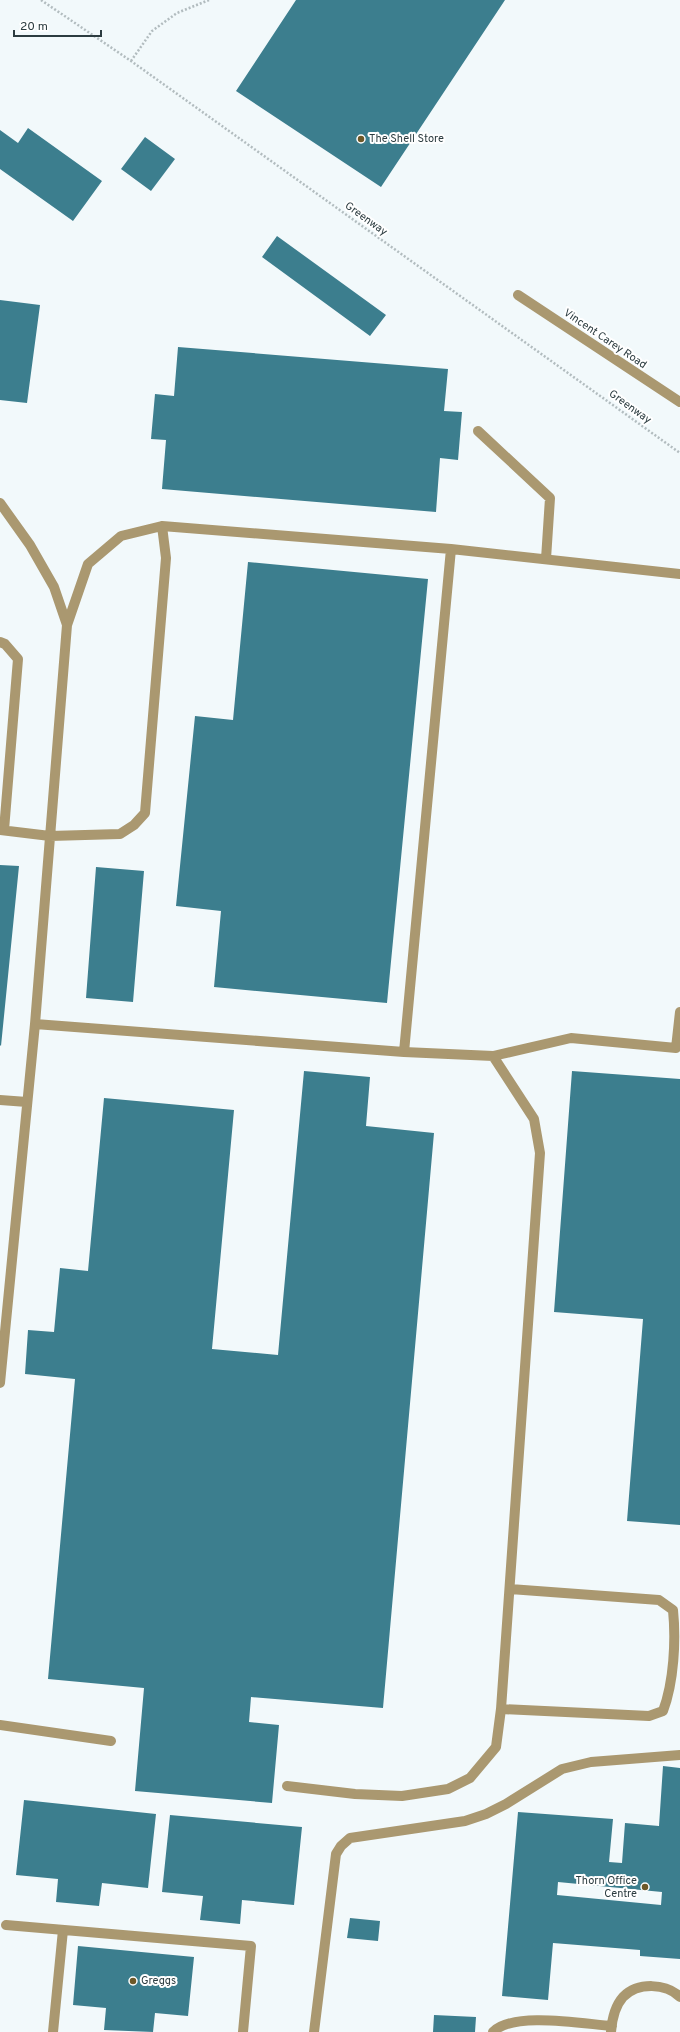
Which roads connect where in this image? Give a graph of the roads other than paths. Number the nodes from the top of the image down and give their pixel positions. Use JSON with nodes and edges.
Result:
{"nodes":[{"id":1,"x":518,"y":295,"type":"dead end"},
{"id":2,"x":680,"y":402,"type":"edge"},
{"id":3,"x":478,"y":431,"type":"dead end"},
{"id":4,"x":0,"y":503,"type":"edge"},
{"id":5,"x":162,"y":526,"type":"junction"},
{"id":6,"x":451,"y":549,"type":"junction"},
{"id":7,"x":546,"y":559,"type":"junction"},
{"id":8,"x":680,"y":574,"type":"edge"},
{"id":9,"x":68,"y":625,"type":"junction"},
{"id":10,"x":0,"y":642,"type":"edge"},
{"id":11,"x":2,"y":830,"type":"edge"},
{"id":12,"x":50,"y":836,"type":"junction"},
{"id":13,"x":680,"y":1012,"type":"edge"},
{"id":14,"x":35,"y":1024,"type":"junction"},
{"id":15,"x":404,"y":1052,"type":"junction"},
{"id":16,"x":493,"y":1056,"type":"junction"},
{"id":17,"x":0,"y":1100,"type":"edge"},
{"id":18,"x":27,"y":1102,"type":"junction"},
{"id":19,"x":1,"y":1362,"type":"edge"},
{"id":20,"x":0,"y":1383,"type":"edge"},
{"id":21,"x":510,"y":1589,"type":"junction"},
{"id":22,"x":501,"y":1709,"type":"junction"},
{"id":23,"x":0,"y":1726,"type":"edge"},
{"id":24,"x":111,"y":1741,"type":"dead end"},
{"id":25,"x":680,"y":1755,"type":"edge"},
{"id":26,"x":287,"y":1786,"type":"dead end"},
{"id":27,"x":6,"y":1925,"type":"dead end"},
{"id":28,"x":63,"y":1930,"type":"junction"},
{"id":29,"x":680,"y":1997,"type":"edge"},
{"id":30,"x":611,"y":2029,"type":"edge"},
{"id":31,"x":53,"y":2032,"type":"edge"},
{"id":32,"x":243,"y":2032,"type":"edge"},
{"id":33,"x":314,"y":2032,"type":"edge"},
{"id":34,"x":493,"y":2032,"type":"edge"}],
"edges":[{"from":1,"to":2,"type":"street","name":"Vincent Carey Road"},
{"from":3,"to":7,"type":"street"},
{"from":4,"to":9,"type":"street"},
{"from":5,"to":6,"type":"street"},
{"from":5,"to":9,"type":"street"},
{"from":5,"to":12,"type":"street"},
{"from":6,"to":7,"type":"street"},
{"from":6,"to":15,"type":"street"},
{"from":7,"to":8,"type":"street"},
{"from":9,"to":12,"type":"street"},
{"from":10,"to":11,"type":"street"},
{"from":11,"to":12,"type":"street"},
{"from":12,"to":14,"type":"street"},
{"from":13,"to":16,"type":"street"},
{"from":14,"to":15,"type":"street"},
{"from":14,"to":18,"type":"street"},
{"from":15,"to":16,"type":"street"},
{"from":16,"to":21,"type":"street"},
{"from":17,"to":18,"type":"street"},
{"from":18,"to":19,"type":"street"},
{"from":19,"to":20,"type":"street"},
{"from":21,"to":22,"type":"street"},
{"from":21,"to":22,"type":"street"},
{"from":22,"to":26,"type":"street"},
{"from":23,"to":24,"type":"street"},
{"from":25,"to":33,"type":"street"},
{"from":27,"to":28,"type":"street"},
{"from":28,"to":31,"type":"street"},
{"from":28,"to":32,"type":"street"},
{"from":29,"to":30,"type":"street"},
{"from":30,"to":34,"type":"street"}]}
